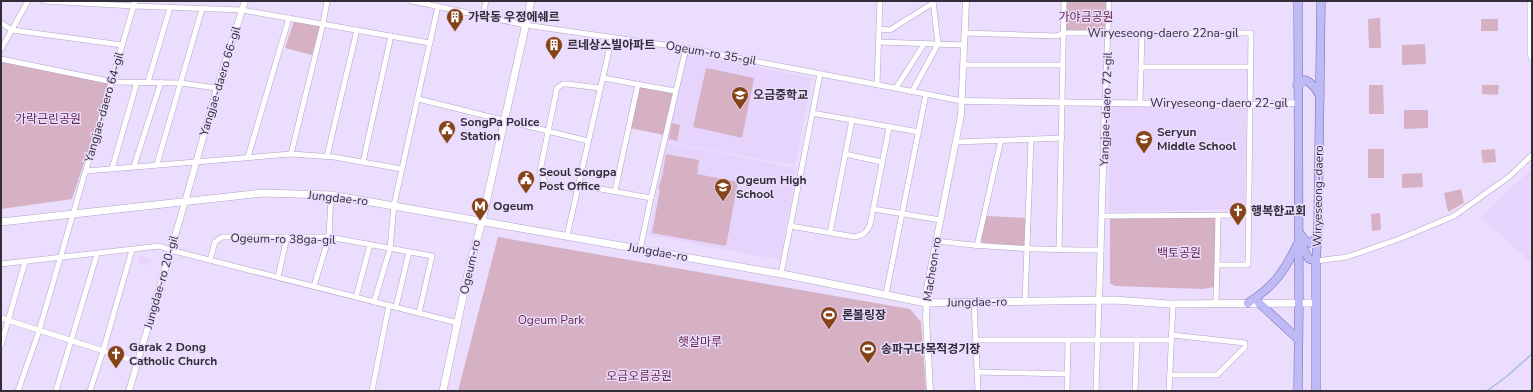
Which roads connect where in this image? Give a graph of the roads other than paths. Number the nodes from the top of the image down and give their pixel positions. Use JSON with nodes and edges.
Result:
{"nodes":[{"id":1,"x":28,"y":1,"type":"edge"},
{"id":2,"x":44,"y":1,"type":"edge"},
{"id":3,"x":244,"y":1,"type":"edge"},
{"id":4,"x":327,"y":1,"type":"edge"},
{"id":5,"x":412,"y":1,"type":"edge"},
{"id":6,"x":486,"y":1,"type":"edge"},
{"id":7,"x":531,"y":1,"type":"edge"},
{"id":8,"x":880,"y":1,"type":"edge"},
{"id":9,"x":966,"y":1,"type":"edge"},
{"id":10,"x":1064,"y":1,"type":"edge"},
{"id":11,"x":1109,"y":1,"type":"edge"},
{"id":12,"x":1298,"y":1,"type":"edge"},
{"id":13,"x":1321,"y":1,"type":"edge"},
{"id":14,"x":1530,"y":1,"type":"edge"},
{"id":15,"x":933,"y":2,"type":"edge"},
{"id":16,"x":135,"y":4,"type":"edge"},
{"id":17,"x":438,"y":6,"type":"junction"},
{"id":18,"x":170,"y":8,"type":"junction"},
{"id":19,"x":202,"y":9,"type":"junction"},
{"id":20,"x":242,"y":10,"type":"junction"},
{"id":21,"x":483,"y":15,"type":"junction"},
{"id":22,"x":289,"y":18,"type":"junction"},
{"id":23,"x":1,"y":24,"type":"edge"},
{"id":24,"x":323,"y":24,"type":"junction"},
{"id":25,"x":525,"y":25,"type":"junction"},
{"id":26,"x":879,"y":29,"type":"junction"},
{"id":27,"x":12,"y":30,"type":"junction"},
{"id":28,"x":358,"y":30,"type":"junction"},
{"id":29,"x":965,"y":33,"type":"junction"},
{"id":30,"x":1064,"y":33,"type":"junction"},
{"id":31,"x":1142,"y":33,"type":"junction"},
{"id":32,"x":1109,"y":34,"type":"junction"},
{"id":33,"x":391,"y":36,"type":"junction"},
{"id":34,"x":612,"y":37,"type":"junction"},
{"id":35,"x":879,"y":42,"type":"junction"},
{"id":36,"x":430,"y":43,"type":"junction"},
{"id":37,"x":924,"y":44,"type":"junction"},
{"id":38,"x":938,"y":44,"type":"junction"},
{"id":39,"x":122,"y":45,"type":"junction"},
{"id":40,"x":964,"y":45,"type":"junction"},
{"id":41,"x":686,"y":48,"type":"junction"},
{"id":42,"x":1,"y":49,"type":"edge"},
{"id":43,"x":1,"y":59,"type":"edge"},
{"id":44,"x":1532,"y":59,"type":"edge"},
{"id":45,"x":963,"y":65,"type":"junction"},
{"id":46,"x":1063,"y":65,"type":"junction"},
{"id":47,"x":1141,"y":67,"type":"junction"},
{"id":48,"x":1251,"y":67,"type":"junction"},
{"id":49,"x":820,"y":74,"type":"junction"},
{"id":50,"x":603,"y":78,"type":"junction"},
{"id":51,"x":113,"y":82,"type":"junction"},
{"id":52,"x":137,"y":82,"type":"junction"},
{"id":53,"x":148,"y":82,"type":"junction"},
{"id":54,"x":161,"y":82,"type":"junction"},
{"id":55,"x":180,"y":83,"type":"junction"},
{"id":56,"x":638,"y":84,"type":"junction"},
{"id":57,"x":877,"y":85,"type":"junction"},
{"id":58,"x":1298,"y":85,"type":"junction"},
{"id":59,"x":217,"y":88,"type":"junction"},
{"id":60,"x":600,"y":88,"type":"junction"},
{"id":61,"x":896,"y":88,"type":"junction"},
{"id":62,"x":675,"y":91,"type":"junction"},
{"id":63,"x":912,"y":92,"type":"junction"},
{"id":64,"x":926,"y":94,"type":"junction"},
{"id":65,"x":1320,"y":96,"type":"junction"},
{"id":66,"x":418,"y":99,"type":"junction"},
{"id":67,"x":962,"y":101,"type":"junction"},
{"id":68,"x":1062,"y":102,"type":"junction"},
{"id":69,"x":1105,"y":103,"type":"junction"},
{"id":70,"x":1140,"y":103,"type":"junction"},
{"id":71,"x":1297,"y":103,"type":"junction"},
{"id":72,"x":1250,"y":105,"type":"junction"},
{"id":73,"x":812,"y":112,"type":"junction"},
{"id":74,"x":504,"y":120,"type":"junction"},
{"id":75,"x":852,"y":120,"type":"junction"},
{"id":76,"x":889,"y":128,"type":"junction"},
{"id":77,"x":547,"y":131,"type":"junction"},
{"id":78,"x":919,"y":132,"type":"junction"},
{"id":79,"x":1062,"y":138,"type":"junction"},
{"id":80,"x":1030,"y":139,"type":"junction"},
{"id":81,"x":1001,"y":140,"type":"junction"},
{"id":82,"x":588,"y":141,"type":"junction"},
{"id":83,"x":956,"y":142,"type":"junction"},
{"id":84,"x":292,"y":154,"type":"junction"},
{"id":85,"x":845,"y":154,"type":"junction"},
{"id":86,"x":1532,"y":155,"type":"edge"},
{"id":87,"x":327,"y":156,"type":"junction"},
{"id":88,"x":248,"y":157,"type":"junction"},
{"id":89,"x":197,"y":161,"type":"junction"},
{"id":90,"x":363,"y":162,"type":"junction"},
{"id":91,"x":882,"y":162,"type":"junction"},
{"id":92,"x":157,"y":164,"type":"junction"},
{"id":93,"x":134,"y":166,"type":"junction"},
{"id":94,"x":112,"y":169,"type":"junction"},
{"id":95,"x":402,"y":169,"type":"junction"},
{"id":96,"x":86,"y":171,"type":"junction"},
{"id":97,"x":578,"y":187,"type":"junction"},
{"id":98,"x":615,"y":191,"type":"junction"},
{"id":99,"x":331,"y":195,"type":"junction"},
{"id":100,"x":650,"y":198,"type":"junction"},
{"id":101,"x":185,"y":202,"type":"junction"},
{"id":102,"x":394,"y":206,"type":"junction"},
{"id":103,"x":873,"y":209,"type":"junction"},
{"id":104,"x":73,"y":214,"type":"junction"},
{"id":105,"x":902,"y":214,"type":"junction"},
{"id":106,"x":1249,"y":215,"type":"junction"},
{"id":107,"x":1102,"y":216,"type":"junction"},
{"id":108,"x":1218,"y":216,"type":"junction"},
{"id":109,"x":941,"y":220,"type":"junction"},
{"id":110,"x":482,"y":221,"type":"junction"},
{"id":111,"x":1,"y":222,"type":"edge"},
{"id":112,"x":790,"y":226,"type":"junction"},
{"id":113,"x":830,"y":233,"type":"junction"},
{"id":114,"x":567,"y":236,"type":"junction"},
{"id":115,"x":287,"y":237,"type":"junction"},
{"id":116,"x":1318,"y":237,"type":"junction"},
{"id":117,"x":329,"y":238,"type":"junction"},
{"id":118,"x":1299,"y":238,"type":"junction"},
{"id":119,"x":937,"y":241,"type":"junction"},
{"id":120,"x":370,"y":245,"type":"junction"},
{"id":121,"x":977,"y":246,"type":"junction"},
{"id":122,"x":1027,"y":248,"type":"junction"},
{"id":123,"x":390,"y":249,"type":"junction"},
{"id":124,"x":640,"y":249,"type":"junction"},
{"id":125,"x":132,"y":250,"type":"junction"},
{"id":126,"x":170,"y":250,"type":"junction"},
{"id":127,"x":1059,"y":250,"type":"junction"},
{"id":128,"x":1101,"y":250,"type":"junction"},
{"id":129,"x":409,"y":252,"type":"junction"},
{"id":130,"x":97,"y":254,"type":"junction"},
{"id":131,"x":60,"y":258,"type":"junction"},
{"id":132,"x":210,"y":260,"type":"junction"},
{"id":133,"x":1316,"y":261,"type":"junction"},
{"id":134,"x":25,"y":262,"type":"junction"},
{"id":135,"x":1,"y":264,"type":"edge"},
{"id":136,"x":1217,"y":265,"type":"junction"},
{"id":137,"x":781,"y":274,"type":"junction"},
{"id":138,"x":278,"y":277,"type":"junction"},
{"id":139,"x":314,"y":286,"type":"junction"},
{"id":140,"x":886,"y":294,"type":"junction"},
{"id":141,"x":356,"y":297,"type":"junction"},
{"id":142,"x":1100,"y":300,"type":"junction"},
{"id":143,"x":1025,"y":301,"type":"junction"},
{"id":144,"x":374,"y":302,"type":"junction"},
{"id":145,"x":974,"y":302,"type":"junction"},
{"id":146,"x":926,"y":303,"type":"junction"},
{"id":147,"x":1216,"y":303,"type":"junction"},
{"id":148,"x":1248,"y":303,"type":"junction"},
{"id":149,"x":1259,"y":303,"type":"junction"},
{"id":150,"x":1299,"y":303,"type":"junction"},
{"id":151,"x":1316,"y":303,"type":"junction"},
{"id":152,"x":1173,"y":304,"type":"junction"},
{"id":153,"x":389,"y":305,"type":"junction"},
{"id":154,"x":396,"y":307,"type":"junction"},
{"id":155,"x":419,"y":313,"type":"junction"},
{"id":156,"x":1,"y":318,"type":"edge"},
{"id":157,"x":8,"y":321,"type":"junction"},
{"id":158,"x":458,"y":323,"type":"junction"},
{"id":159,"x":39,"y":330,"type":"junction"},
{"id":160,"x":1172,"y":337,"type":"junction"},
{"id":161,"x":1298,"y":339,"type":"junction"},
{"id":162,"x":71,"y":340,"type":"junction"},
{"id":163,"x":976,"y":340,"type":"junction"},
{"id":164,"x":1068,"y":340,"type":"junction"},
{"id":165,"x":1098,"y":340,"type":"junction"},
{"id":166,"x":1137,"y":340,"type":"junction"},
{"id":167,"x":1,"y":345,"type":"edge"},
{"id":168,"x":103,"y":351,"type":"junction"},
{"id":169,"x":138,"y":362,"type":"junction"},
{"id":170,"x":977,"y":372,"type":"junction"},
{"id":171,"x":1067,"y":374,"type":"junction"},
{"id":172,"x":1170,"y":375,"type":"junction"},
{"id":173,"x":18,"y":391,"type":"edge"},
{"id":174,"x":56,"y":391,"type":"edge"},
{"id":175,"x":90,"y":391,"type":"edge"},
{"id":176,"x":129,"y":391,"type":"edge"},
{"id":177,"x":372,"y":391,"type":"edge"},
{"id":178,"x":443,"y":391,"type":"edge"},
{"id":179,"x":930,"y":391,"type":"edge"},
{"id":180,"x":978,"y":391,"type":"edge"},
{"id":181,"x":1067,"y":391,"type":"edge"},
{"id":182,"x":1096,"y":391,"type":"edge"},
{"id":183,"x":1135,"y":391,"type":"edge"},
{"id":184,"x":1169,"y":391,"type":"edge"},
{"id":185,"x":1298,"y":391,"type":"edge"},
{"id":186,"x":1316,"y":391,"type":"edge"}],
"edges":[{"from":1,"to":27,"type":"street"},
{"from":2,"to":16,"type":"street"},
{"from":3,"to":20,"type":"street","name":"Yangjae-daero 66-gil"},
{"from":4,"to":24,"type":"street"},
{"from":5,"to":17,"type":"street","name":"Ogeum-ro 35-gil"},
{"from":6,"to":21,"type":"street"},
{"from":7,"to":25,"type":"main road","name":"Ogeum-ro"},
{"from":8,"to":26,"type":"street"},
{"from":9,"to":29,"type":"street","name":"Macheon-ro"},
{"from":10,"to":30,"type":"street"},
{"from":11,"to":32,"type":"street","name":"Yangjae-daero 72-gil"},
{"from":12,"to":58,"type":"main road","name":"Wiryeseong-daero"},
{"from":13,"to":65,"type":"main road","name":"Wiryeseong-daero"},
{"from":14,"to":44,"type":"street"},
{"from":15,"to":26,"type":"street"},
{"from":15,"to":38,"type":"street"},
{"from":16,"to":18,"type":"street"},
{"from":16,"to":39,"type":"street","name":"Yangjae-daero 64-gil"},
{"from":17,"to":21,"type":"street","name":"Ogeum-ro 35-gil"},
{"from":17,"to":36,"type":"street"},
{"from":18,"to":19,"type":"street"},
{"from":18,"to":53,"type":"street"},
{"from":19,"to":20,"type":"street"},
{"from":19,"to":55,"type":"street"},
{"from":20,"to":22,"type":"street"},
{"from":20,"to":59,"type":"street","name":"Yangjae-daero 66-gil"},
{"from":21,"to":25,"type":"street","name":"Ogeum-ro 35-gil"},
{"from":22,"to":24,"type":"street"},
{"from":22,"to":88,"type":"street"},
{"from":23,"to":27,"type":"street"},
{"from":24,"to":28,"type":"street"},
{"from":24,"to":84,"type":"street"},
{"from":25,"to":34,"type":"street","name":"Ogeum-ro 35-gil"},
{"from":25,"to":74,"type":"main road","name":"Ogeum-ro"},
{"from":26,"to":35,"type":"street"},
{"from":27,"to":39,"type":"street"},
{"from":27,"to":42,"type":"street"},
{"from":28,"to":33,"type":"street"},
{"from":28,"to":87,"type":"street"},
{"from":29,"to":30,"type":"street"},
{"from":29,"to":40,"type":"street","name":"Macheon-ro"},
{"from":30,"to":32,"type":"street","name":"Wiryeseong-daero 22na-gil"},
{"from":30,"to":46,"type":"street"},
{"from":31,"to":32,"type":"street","name":"Wiryeseong-daero 22na-gil"},
{"from":31,"to":47,"type":"street","name":"Wiryeseong-daero 22-gil"},
{"from":31,"to":48,"type":"street","name":"Wiryeseong-daero 22na-gil"},
{"from":32,"to":69,"type":"street","name":"Yangjae-daero 72-gil"},
{"from":33,"to":36,"type":"street"},
{"from":33,"to":90,"type":"street"},
{"from":34,"to":41,"type":"street","name":"Ogeum-ro 35-gil"},
{"from":34,"to":50,"type":"street"},
{"from":35,"to":37,"type":"street"},
{"from":35,"to":57,"type":"street"},
{"from":36,"to":66,"type":"street"},
{"from":37,"to":38,"type":"street"},
{"from":37,"to":61,"type":"street"},
{"from":38,"to":40,"type":"street"},
{"from":38,"to":63,"type":"street"},
{"from":39,"to":51,"type":"street","name":"Yangjae-daero 64-gil"},
{"from":40,"to":45,"type":"street","name":"Macheon-ro"},
{"from":41,"to":49,"type":"street","name":"Ogeum-ro 35-gil"},
{"from":41,"to":62,"type":"street"},
{"from":43,"to":51,"type":"street"},
{"from":45,"to":46,"type":"street"},
{"from":45,"to":67,"type":"street","name":"Macheon-ro"},
{"from":46,"to":68,"type":"street"},
{"from":47,"to":48,"type":"street"},
{"from":47,"to":70,"type":"street","name":"Wiryeseong-daero 22-gil"},
{"from":48,"to":72,"type":"street","name":"Wiryeseong-daero 22na-gil"},
{"from":49,"to":57,"type":"street","name":"Ogeum-ro 35-gil"},
{"from":49,"to":73,"type":"street"},
{"from":50,"to":56,"type":"street"},
{"from":50,"to":60,"type":"street"},
{"from":51,"to":52,"type":"street"},
{"from":51,"to":96,"type":"street","name":"Yangjae-daero 64-gil"},
{"from":52,"to":53,"type":"street"},
{"from":52,"to":94,"type":"street"},
{"from":53,"to":54,"type":"street"},
{"from":54,"to":55,"type":"street"},
{"from":54,"to":93,"type":"street"},
{"from":55,"to":59,"type":"street"},
{"from":55,"to":92,"type":"street"},
{"from":56,"to":62,"type":"street"},
{"from":56,"to":98,"type":"street"},
{"from":57,"to":61,"type":"street","name":"Ogeum-ro 35-gil"},
{"from":58,"to":65,"type":"main road"},
{"from":58,"to":71,"type":"main road","name":"Wiryeseong-daero"},
{"from":59,"to":89,"type":"street","name":"Yangjae-daero 66-gil"},
{"from":60,"to":77,"type":"street"},
{"from":60,"to":82,"type":"street"},
{"from":61,"to":63,"type":"street","name":"Ogeum-ro 35-gil"},
{"from":62,"to":100,"type":"street"},
{"from":63,"to":64,"type":"street","name":"Ogeum-ro 35-gil"},
{"from":64,"to":67,"type":"street","name":"Ogeum-ro 35-gil"},
{"from":64,"to":78,"type":"street"},
{"from":65,"to":116,"type":"main road","name":"Wiryeseong-daero"},
{"from":66,"to":74,"type":"street"},
{"from":66,"to":95,"type":"street"},
{"from":67,"to":68,"type":"street","name":"Wiryeseong-daero 22-gil"},
{"from":67,"to":83,"type":"street","name":"Macheon-ro"},
{"from":68,"to":69,"type":"street","name":"Wiryeseong-daero 22-gil"},
{"from":68,"to":79,"type":"street"},
{"from":69,"to":70,"type":"street","name":"Wiryeseong-daero 22-gil"},
{"from":69,"to":107,"type":"street","name":"Yangjae-daero 72-gil"},
{"from":70,"to":72,"type":"street","name":"Wiryeseong-daero 22-gil"},
{"from":71,"to":72,"type":"street","name":"Wiryeseong-daero 22-gil"},
{"from":71,"to":118,"type":"main road","name":"Wiryeseong-daero"},
{"from":72,"to":106,"type":"street","name":"Wiryeseong-daero 22na-gil"},
{"from":73,"to":75,"type":"street"},
{"from":73,"to":112,"type":"street"},
{"from":74,"to":77,"type":"street"},
{"from":74,"to":110,"type":"main road","name":"Ogeum-ro"},
{"from":75,"to":76,"type":"street"},
{"from":75,"to":85,"type":"street"},
{"from":76,"to":78,"type":"street"},
{"from":76,"to":91,"type":"street"},
{"from":77,"to":82,"type":"street"},
{"from":77,"to":97,"type":"street"},
{"from":78,"to":105,"type":"street"},
{"from":79,"to":80,"type":"street"},
{"from":79,"to":127,"type":"street"},
{"from":80,"to":81,"type":"street"},
{"from":80,"to":122,"type":"street"},
{"from":81,"to":83,"type":"street"},
{"from":81,"to":121,"type":"street"},
{"from":82,"to":97,"type":"street"},
{"from":83,"to":109,"type":"street","name":"Macheon-ro"},
{"from":84,"to":87,"type":"street"},
{"from":84,"to":88,"type":"street"},
{"from":85,"to":91,"type":"street"},
{"from":85,"to":113,"type":"street"},
{"from":86,"to":133,"type":"street"},
{"from":87,"to":90,"type":"street"},
{"from":88,"to":89,"type":"street"},
{"from":89,"to":92,"type":"street"},
{"from":89,"to":101,"type":"street","name":"Yangjae-daero 66-gil"},
{"from":90,"to":95,"type":"street"},
{"from":91,"to":103,"type":"street"},
{"from":92,"to":93,"type":"street"},
{"from":93,"to":94,"type":"street"},
{"from":94,"to":96,"type":"street"},
{"from":95,"to":102,"type":"street"},
{"from":96,"to":104,"type":"street","name":"Yangjae-daero 64-gil"},
{"from":97,"to":98,"type":"street"},
{"from":97,"to":114,"type":"street"},
{"from":98,"to":100,"type":"street"},
{"from":99,"to":101,"type":"main road","name":"Jungdae-ro"},
{"from":99,"to":102,"type":"main road","name":"Jungdae-ro"},
{"from":99,"to":117,"type":"street"},
{"from":100,"to":124,"type":"street"},
{"from":101,"to":104,"type":"main road","name":"Jungdae-ro"},
{"from":101,"to":126,"type":"street","name":"Jungdae-ro 20-gil"},
{"from":102,"to":110,"type":"main road","name":"Jungdae-ro"},
{"from":102,"to":123,"type":"street"},
{"from":103,"to":105,"type":"street","name":"Macheon-ro"},
{"from":103,"to":113,"type":"street"},
{"from":104,"to":111,"type":"main road","name":"Jungdae-ro"},
{"from":104,"to":131,"type":"street","name":"Yangjae-daero 64-gil"},
{"from":105,"to":109,"type":"street","name":"Macheon-ro"},
{"from":105,"to":140,"type":"street"},
{"from":106,"to":108,"type":"street"},
{"from":106,"to":136,"type":"street","name":"Wiryeseong-daero 22na-gil"},
{"from":107,"to":108,"type":"street"},
{"from":107,"to":128,"type":"street","name":"Yangjae-daero 72-gil"},
{"from":108,"to":136,"type":"street"},
{"from":109,"to":119,"type":"street","name":"Macheon-ro"},
{"from":110,"to":114,"type":"main road","name":"Jungdae-ro"},
{"from":110,"to":158,"type":"main road","name":"Ogeum-ro"},
{"from":112,"to":113,"type":"street"},
{"from":112,"to":137,"type":"street"},
{"from":114,"to":124,"type":"main road","name":"Jungdae-ro"},
{"from":115,"to":117,"type":"street","name":"Ogeum-ro 38ga-gil"},
{"from":115,"to":132,"type":"street","name":"Ogeum-ro 38ga-gil"},
{"from":115,"to":138,"type":"street"},
{"from":116,"to":118,"type":"main road"},
{"from":116,"to":133,"type":"main road","name":"Wiryeseong-daero"},
{"from":117,"to":120,"type":"street","name":"Ogeum-ro 38ga-gil"},
{"from":117,"to":139,"type":"street"},
{"from":118,"to":133,"type":"main road"},
{"from":118,"to":148,"type":"main road"},
{"from":118,"to":150,"type":"main road","name":"Wiryeseong-daero"},
{"from":119,"to":121,"type":"street"},
{"from":119,"to":146,"type":"street","name":"Macheon-ro"},
{"from":120,"to":123,"type":"street","name":"Ogeum-ro 38ga-gil"},
{"from":120,"to":141,"type":"street"},
{"from":121,"to":122,"type":"street"},
{"from":122,"to":127,"type":"street"},
{"from":122,"to":143,"type":"street"},
{"from":123,"to":129,"type":"street","name":"Ogeum-ro 38ga-gil"},
{"from":123,"to":144,"type":"street"},
{"from":124,"to":137,"type":"main road","name":"Jungdae-ro"},
{"from":125,"to":126,"type":"street"},
{"from":125,"to":130,"type":"street"},
{"from":125,"to":168,"type":"street"},
{"from":126,"to":132,"type":"street"},
{"from":126,"to":169,"type":"street","name":"Jungdae-ro 20-gil"},
{"from":127,"to":128,"type":"street"},
{"from":128,"to":142,"type":"street","name":"Yangjae-daero 72-gil"},
{"from":129,"to":154,"type":"street"},
{"from":129,"to":155,"type":"street","name":"Ogeum-ro 38ga-gil"},
{"from":130,"to":131,"type":"street"},
{"from":130,"to":162,"type":"street"},
{"from":131,"to":134,"type":"street"},
{"from":131,"to":159,"type":"street","name":"Yangjae-daero 64-gil"},
{"from":132,"to":138,"type":"street"},
{"from":133,"to":151,"type":"main road","name":"Wiryeseong-daero"},
{"from":134,"to":135,"type":"street"},
{"from":134,"to":157,"type":"street"},
{"from":136,"to":147,"type":"street"},
{"from":137,"to":140,"type":"main road","name":"Jungdae-ro"},
{"from":138,"to":139,"type":"street"},
{"from":139,"to":141,"type":"street"},
{"from":140,"to":146,"type":"main road","name":"Jungdae-ro"},
{"from":141,"to":144,"type":"street"},
{"from":142,"to":143,"type":"main road","name":"Jungdae-ro"},
{"from":142,"to":152,"type":"main road","name":"Jungdae-ro"},
{"from":142,"to":165,"type":"street"},
{"from":143,"to":145,"type":"main road","name":"Jungdae-ro"},
{"from":144,"to":153,"type":"street"},
{"from":145,"to":146,"type":"main road","name":"Jungdae-ro"},
{"from":145,"to":163,"type":"street"},
{"from":146,"to":179,"type":"street","name":"Macheon-ro"},
{"from":147,"to":148,"type":"main road","name":"Jungdae-ro"},
{"from":147,"to":152,"type":"main road","name":"Jungdae-ro"},
{"from":148,"to":149,"type":"main road","name":"Jungdae-ro"},
{"from":149,"to":150,"type":"main road","name":"Jungdae-ro"},
{"from":149,"to":161,"type":"main road"},
{"from":150,"to":151,"type":"main road","name":"Jungdae-ro"},
{"from":150,"to":161,"type":"main road","name":"Wiryeseong-daero"},
{"from":151,"to":186,"type":"main road","name":"Wiryeseong-daero"},
{"from":152,"to":160,"type":"street"},
{"from":153,"to":154,"type":"street"},
{"from":153,"to":177,"type":"street"},
{"from":154,"to":155,"type":"street"},
{"from":155,"to":158,"type":"street"},
{"from":156,"to":157,"type":"street"},
{"from":157,"to":159,"type":"street"},
{"from":157,"to":167,"type":"street"},
{"from":158,"to":178,"type":"main road","name":"Ogeum-ro"},
{"from":159,"to":162,"type":"street"},
{"from":159,"to":173,"type":"street","name":"Yangjae-daero 64-gil"},
{"from":160,"to":166,"type":"street"},
{"from":160,"to":172,"type":"street"},
{"from":160,"to":172,"type":"street"},
{"from":161,"to":185,"type":"main road","name":"Wiryeseong-daero"},
{"from":162,"to":168,"type":"street"},
{"from":162,"to":174,"type":"street"},
{"from":163,"to":164,"type":"street"},
{"from":163,"to":170,"type":"street"},
{"from":164,"to":165,"type":"street"},
{"from":164,"to":171,"type":"street"},
{"from":165,"to":166,"type":"street"},
{"from":165,"to":182,"type":"street"},
{"from":166,"to":183,"type":"street"},
{"from":168,"to":169,"type":"street"},
{"from":168,"to":175,"type":"street"},
{"from":169,"to":176,"type":"street","name":"Jungdae-ro 20-gil"},
{"from":170,"to":171,"type":"street"},
{"from":170,"to":180,"type":"street"},
{"from":171,"to":181,"type":"street"},
{"from":172,"to":184,"type":"street"}]}
